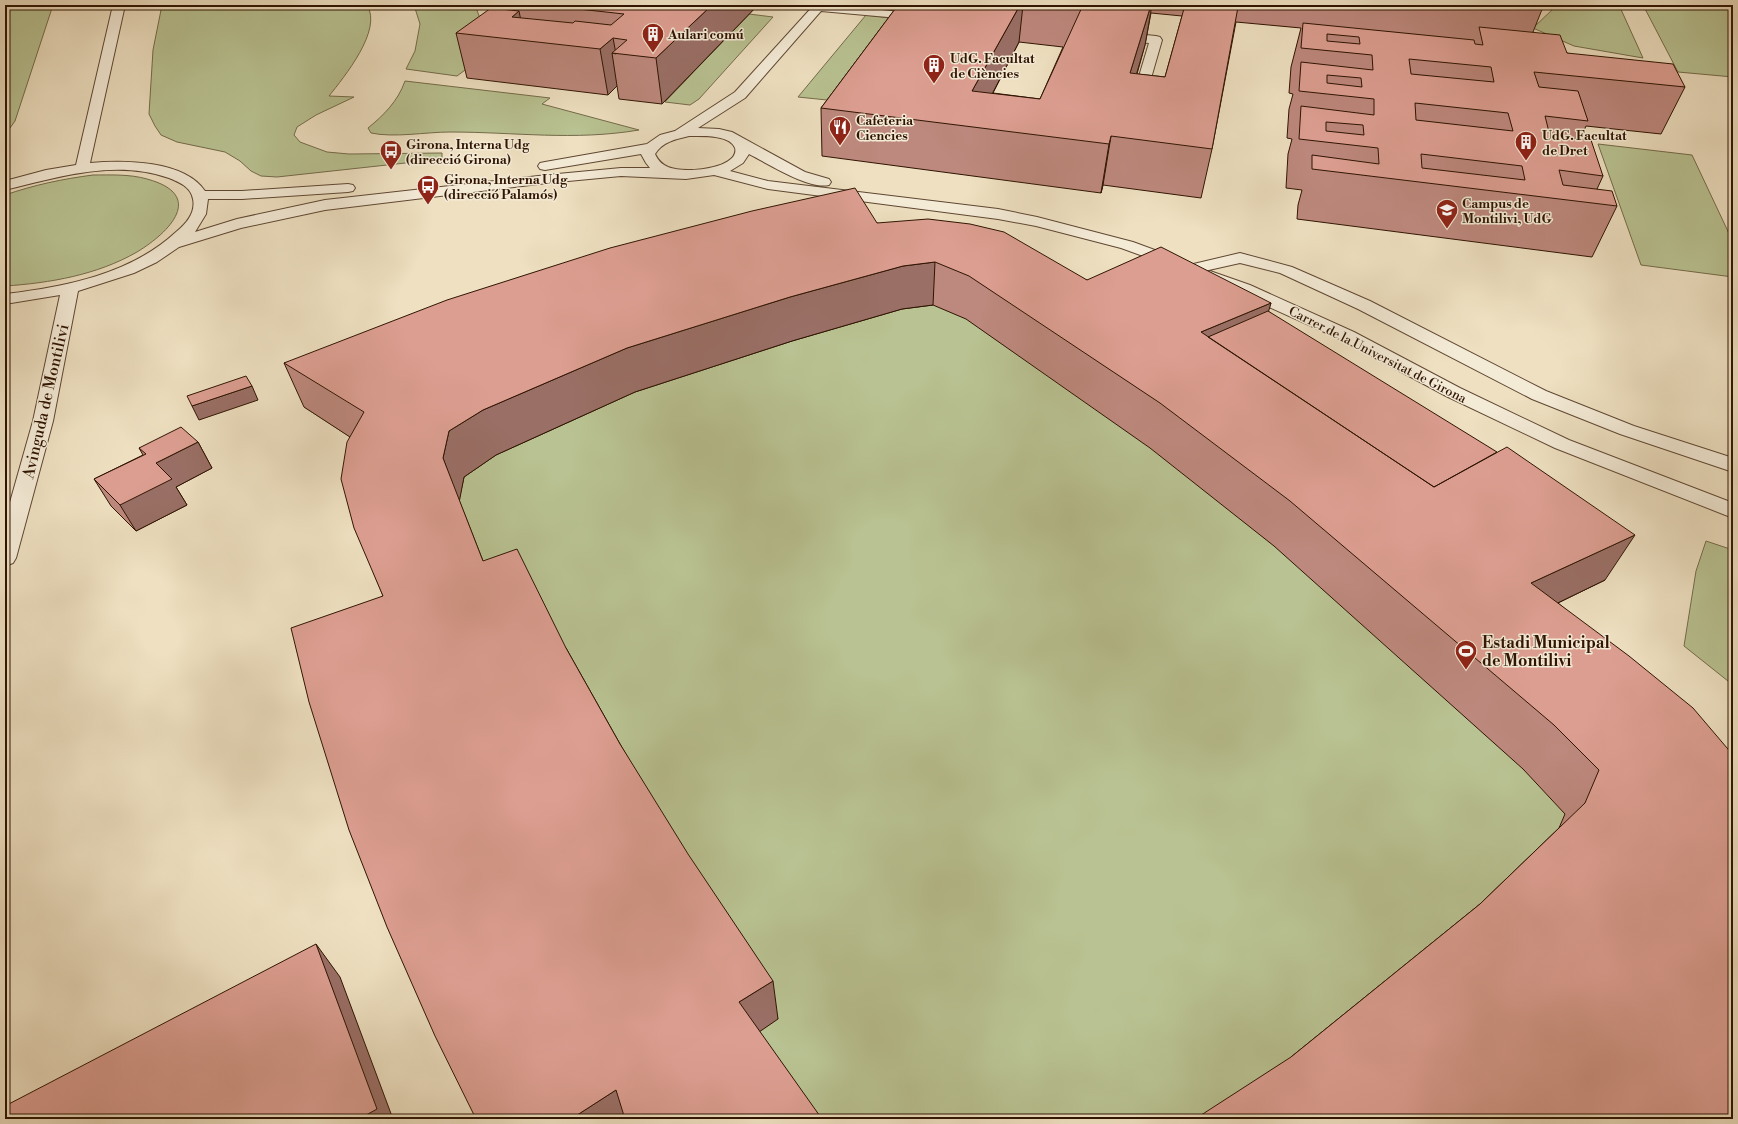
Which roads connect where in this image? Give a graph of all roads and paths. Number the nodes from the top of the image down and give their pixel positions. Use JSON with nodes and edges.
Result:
{"nodes":[{"id":1,"x":118,"y":5,"type":"edge"},
{"id":2,"x":819,"y":6,"type":"edge"},
{"id":3,"x":936,"y":18,"type":"edge"},
{"id":4,"x":1101,"y":35,"type":"edge"},
{"id":5,"x":740,"y":95,"type":"junction"},
{"id":6,"x":1136,"y":112,"type":"edge"},
{"id":7,"x":732,"y":129,"type":"junction"},
{"id":8,"x":679,"y":134,"type":"junction"},
{"id":9,"x":651,"y":148,"type":"junction"},
{"id":10,"x":82,"y":169,"type":"junction"},
{"id":11,"x":714,"y":171,"type":"junction"},
{"id":12,"x":676,"y":173,"type":"junction"},
{"id":13,"x":425,"y":179,"type":"dead end"},
{"id":14,"x":5,"y":186,"type":"edge"},
{"id":15,"x":365,"y":186,"type":"dead end"},
{"id":16,"x":200,"y":195,"type":"junction"},
{"id":17,"x":872,"y":197,"type":"junction"},
{"id":18,"x":172,"y":244,"type":"junction"},
{"id":19,"x":1191,"y":269,"type":"junction"},
{"id":20,"x":70,"y":289,"type":"junction"},
{"id":21,"x":5,"y":299,"type":"edge"},
{"id":22,"x":1733,"y":465,"type":"edge"},
{"id":23,"x":1733,"y":511,"type":"edge"},
{"id":24,"x":5,"y":558,"type":"edge"}],
"edges":[{"from":1,"to":10,"type":"street"},
{"from":2,"to":3,"type":"street"},
{"from":2,"to":5,"type":"street"},
{"from":4,"to":6,"type":"street"},
{"from":5,"to":7,"type":"street"},
{"from":5,"to":8,"type":"street"},
{"from":7,"to":8,"type":"street"},
{"from":7,"to":11,"type":"street"},
{"from":7,"to":17,"type":"street","name":"Carrer de la Universitat de Girona"},
{"from":8,"to":9,"type":"street"},
{"from":9,"to":12,"type":"street"},
{"from":9,"to":13,"type":"street"},
{"from":10,"to":14,"type":"street"},
{"from":10,"to":16,"type":"street"},
{"from":11,"to":12,"type":"street"},
{"from":11,"to":17,"type":"street","name":"Carrer de la Universitat de Girona"},
{"from":12,"to":18,"type":"street"},
{"from":15,"to":16,"type":"street"},
{"from":16,"to":18,"type":"street"},
{"from":17,"to":19,"type":"street","name":"Carrer de la Universitat de Girona"},
{"from":18,"to":20,"type":"street"},
{"from":19,"to":22,"type":"street"},
{"from":19,"to":23,"type":"street","name":"Carrer de la Universitat de Girona"},
{"from":20,"to":21,"type":"street"},
{"from":20,"to":24,"type":"street","name":"Avinguda de Montilivi"}]}
